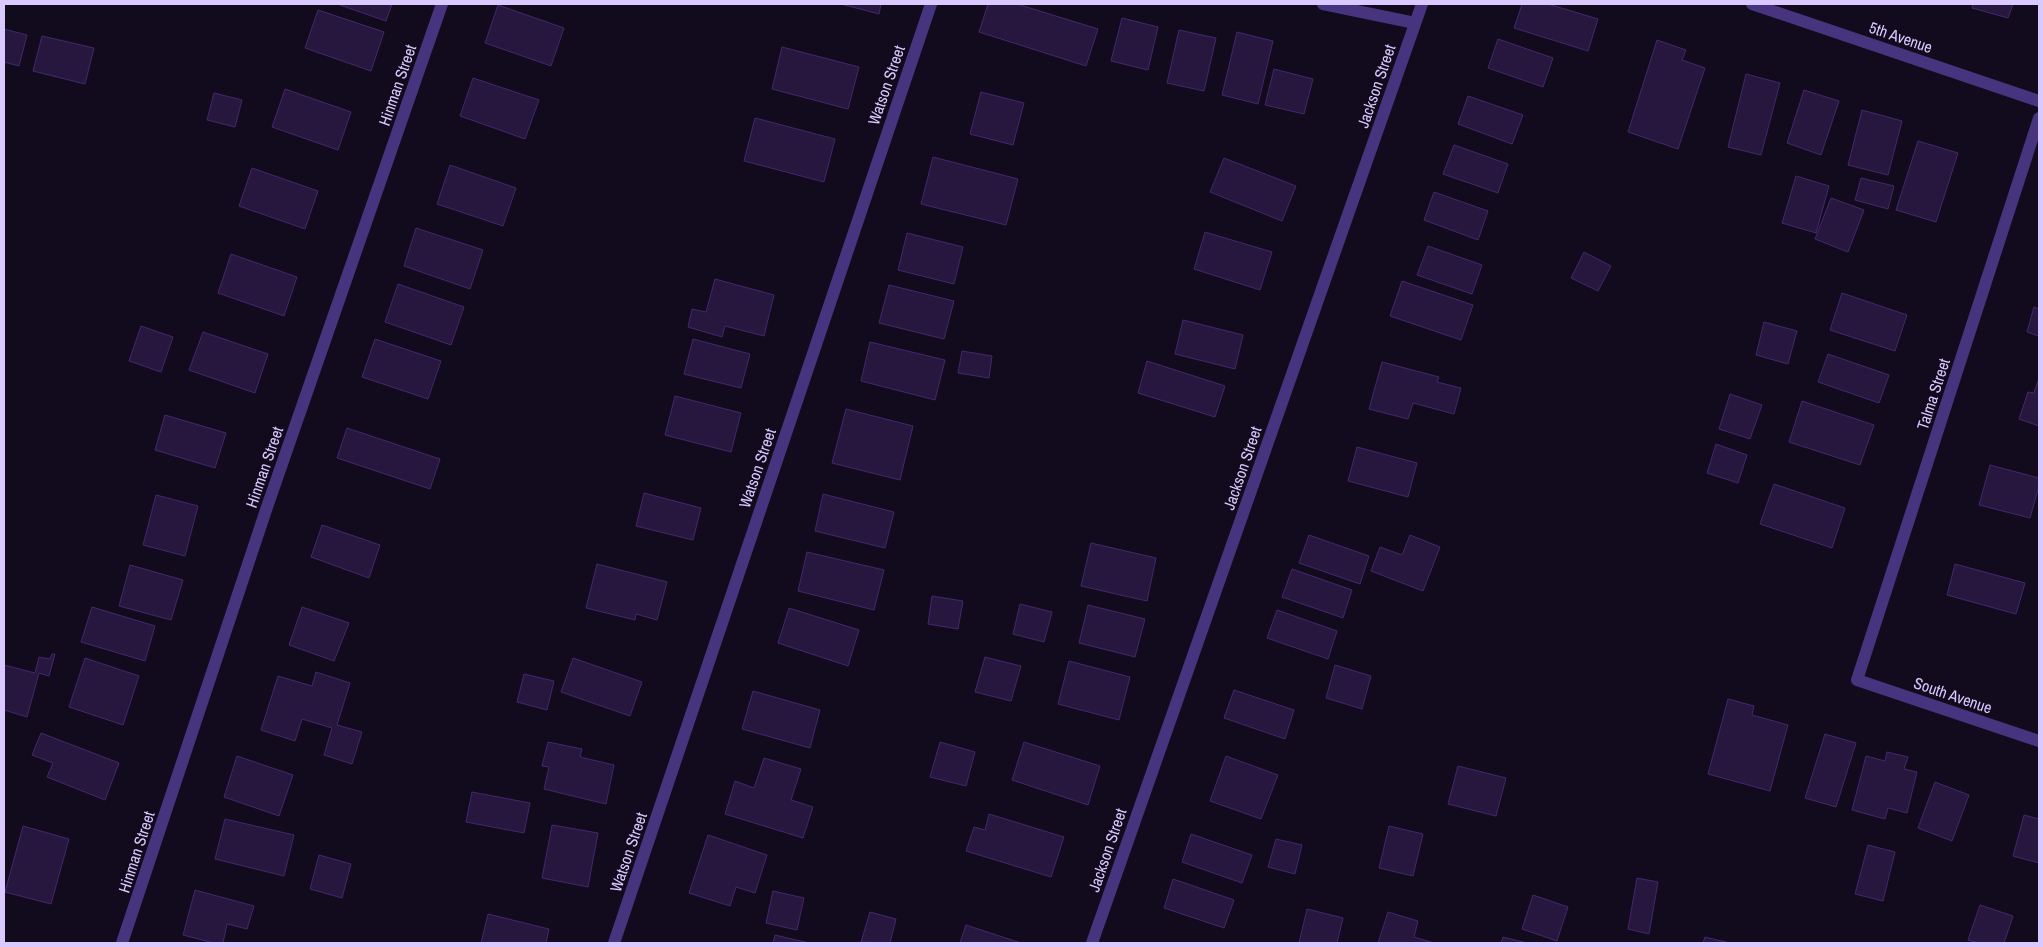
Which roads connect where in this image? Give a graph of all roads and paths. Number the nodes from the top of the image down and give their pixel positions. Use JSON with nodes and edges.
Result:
{"nodes":[{"id":1,"x":442,"y":4,"type":"edge"},
{"id":2,"x":931,"y":4,"type":"edge"},
{"id":3,"x":1323,"y":4,"type":"edge"},
{"id":4,"x":1422,"y":4,"type":"edge"},
{"id":5,"x":1752,"y":4,"type":"edge"},
{"id":6,"x":1415,"y":23,"type":"junction"},
{"id":7,"x":2039,"y":101,"type":"edge"},
{"id":8,"x":2039,"y":118,"type":"edge"},
{"id":9,"x":1857,"y":680,"type":"joint"},
{"id":10,"x":2039,"y":741,"type":"edge"},
{"id":11,"x":122,"y":943,"type":"edge"},
{"id":12,"x":614,"y":943,"type":"edge"},
{"id":13,"x":1092,"y":943,"type":"edge"}],
"edges":[{"from":1,"to":11,"type":"street","name":"Hinman Street"},
{"from":2,"to":12,"type":"street","name":"Watson Street"},
{"from":3,"to":6,"type":"street"},
{"from":4,"to":6,"type":"street","name":"Jackson Street"},
{"from":5,"to":7,"type":"street","name":"5th Avenue"},
{"from":6,"to":13,"type":"street","name":"Jackson Street"},
{"from":8,"to":9,"type":"street","name":"Talma Street"},
{"from":9,"to":10,"type":"street","name":"South Avenue"}]}
